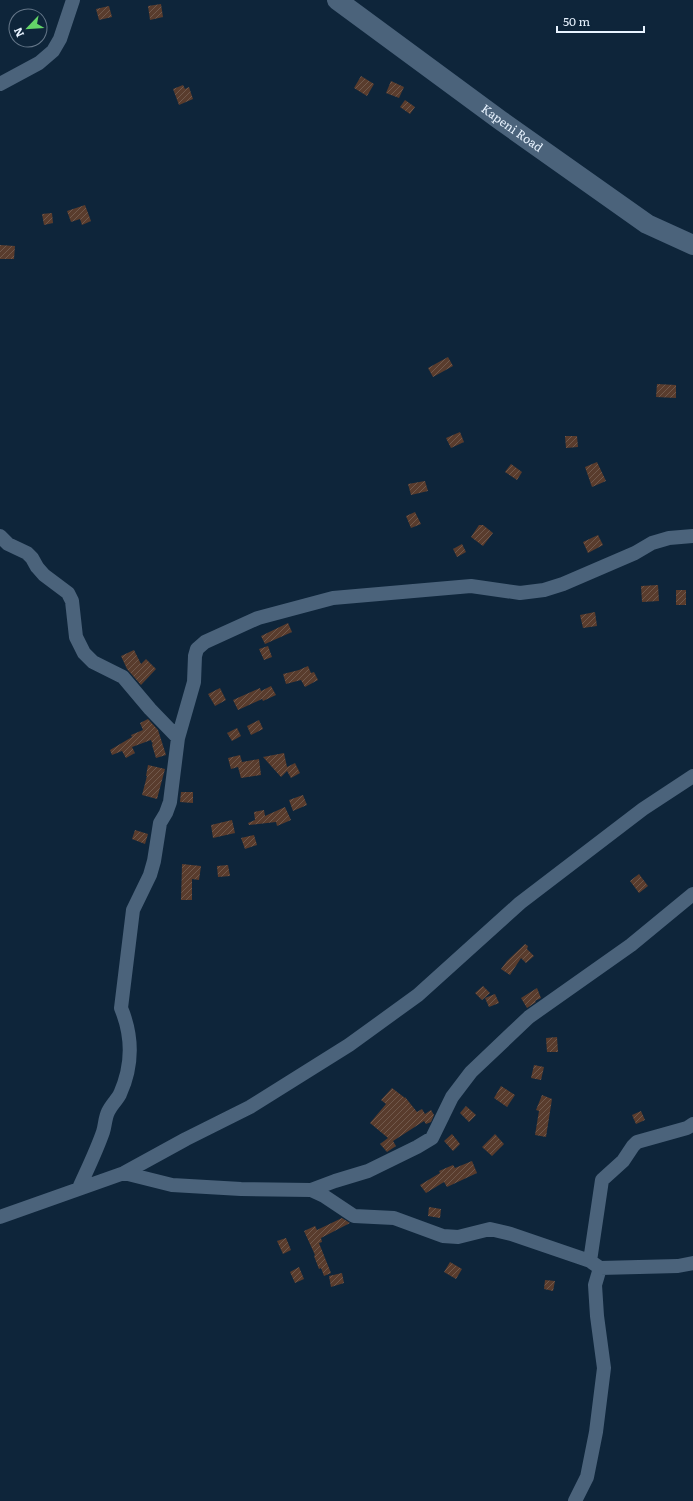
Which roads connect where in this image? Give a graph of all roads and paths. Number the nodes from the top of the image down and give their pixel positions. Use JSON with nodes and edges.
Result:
{"nodes":[{"id":1,"x":73,"y":0,"type":"edge"},
{"id":2,"x":337,"y":0,"type":"edge"},
{"id":3,"x":0,"y":84,"type":"edge"},
{"id":4,"x":693,"y":245,"type":"edge"},
{"id":5,"x":0,"y":536,"type":"edge"},
{"id":6,"x":693,"y":536,"type":"edge"},
{"id":7,"x":178,"y":738,"type":"junction"},
{"id":8,"x":693,"y":776,"type":"edge"},
{"id":9,"x":693,"y":894,"type":"edge"},
{"id":10,"x":693,"y":1124,"type":"edge"},
{"id":11,"x":124,"y":1173,"type":"junction"},
{"id":12,"x":79,"y":1188,"type":"junction"},
{"id":13,"x":311,"y":1190,"type":"junction"},
{"id":14,"x":0,"y":1217,"type":"edge"},
{"id":15,"x":693,"y":1263,"type":"edge"},
{"id":16,"x":595,"y":1264,"type":"junction"},
{"id":17,"x":575,"y":1501,"type":"edge"}],
"edges":[{"from":1,"to":3,"type":"street"},
{"from":2,"to":4,"type":"main road","name":"Kapeni Road"},
{"from":5,"to":7,"type":"street"},
{"from":6,"to":7,"type":"street"},
{"from":7,"to":12,"type":"street"},
{"from":8,"to":11,"type":"street"},
{"from":9,"to":13,"type":"street"},
{"from":10,"to":16,"type":"street"},
{"from":11,"to":12,"type":"street"},
{"from":11,"to":13,"type":"street"},
{"from":12,"to":14,"type":"street"},
{"from":13,"to":16,"type":"street"},
{"from":15,"to":16,"type":"street"},
{"from":16,"to":17,"type":"street"}]}
